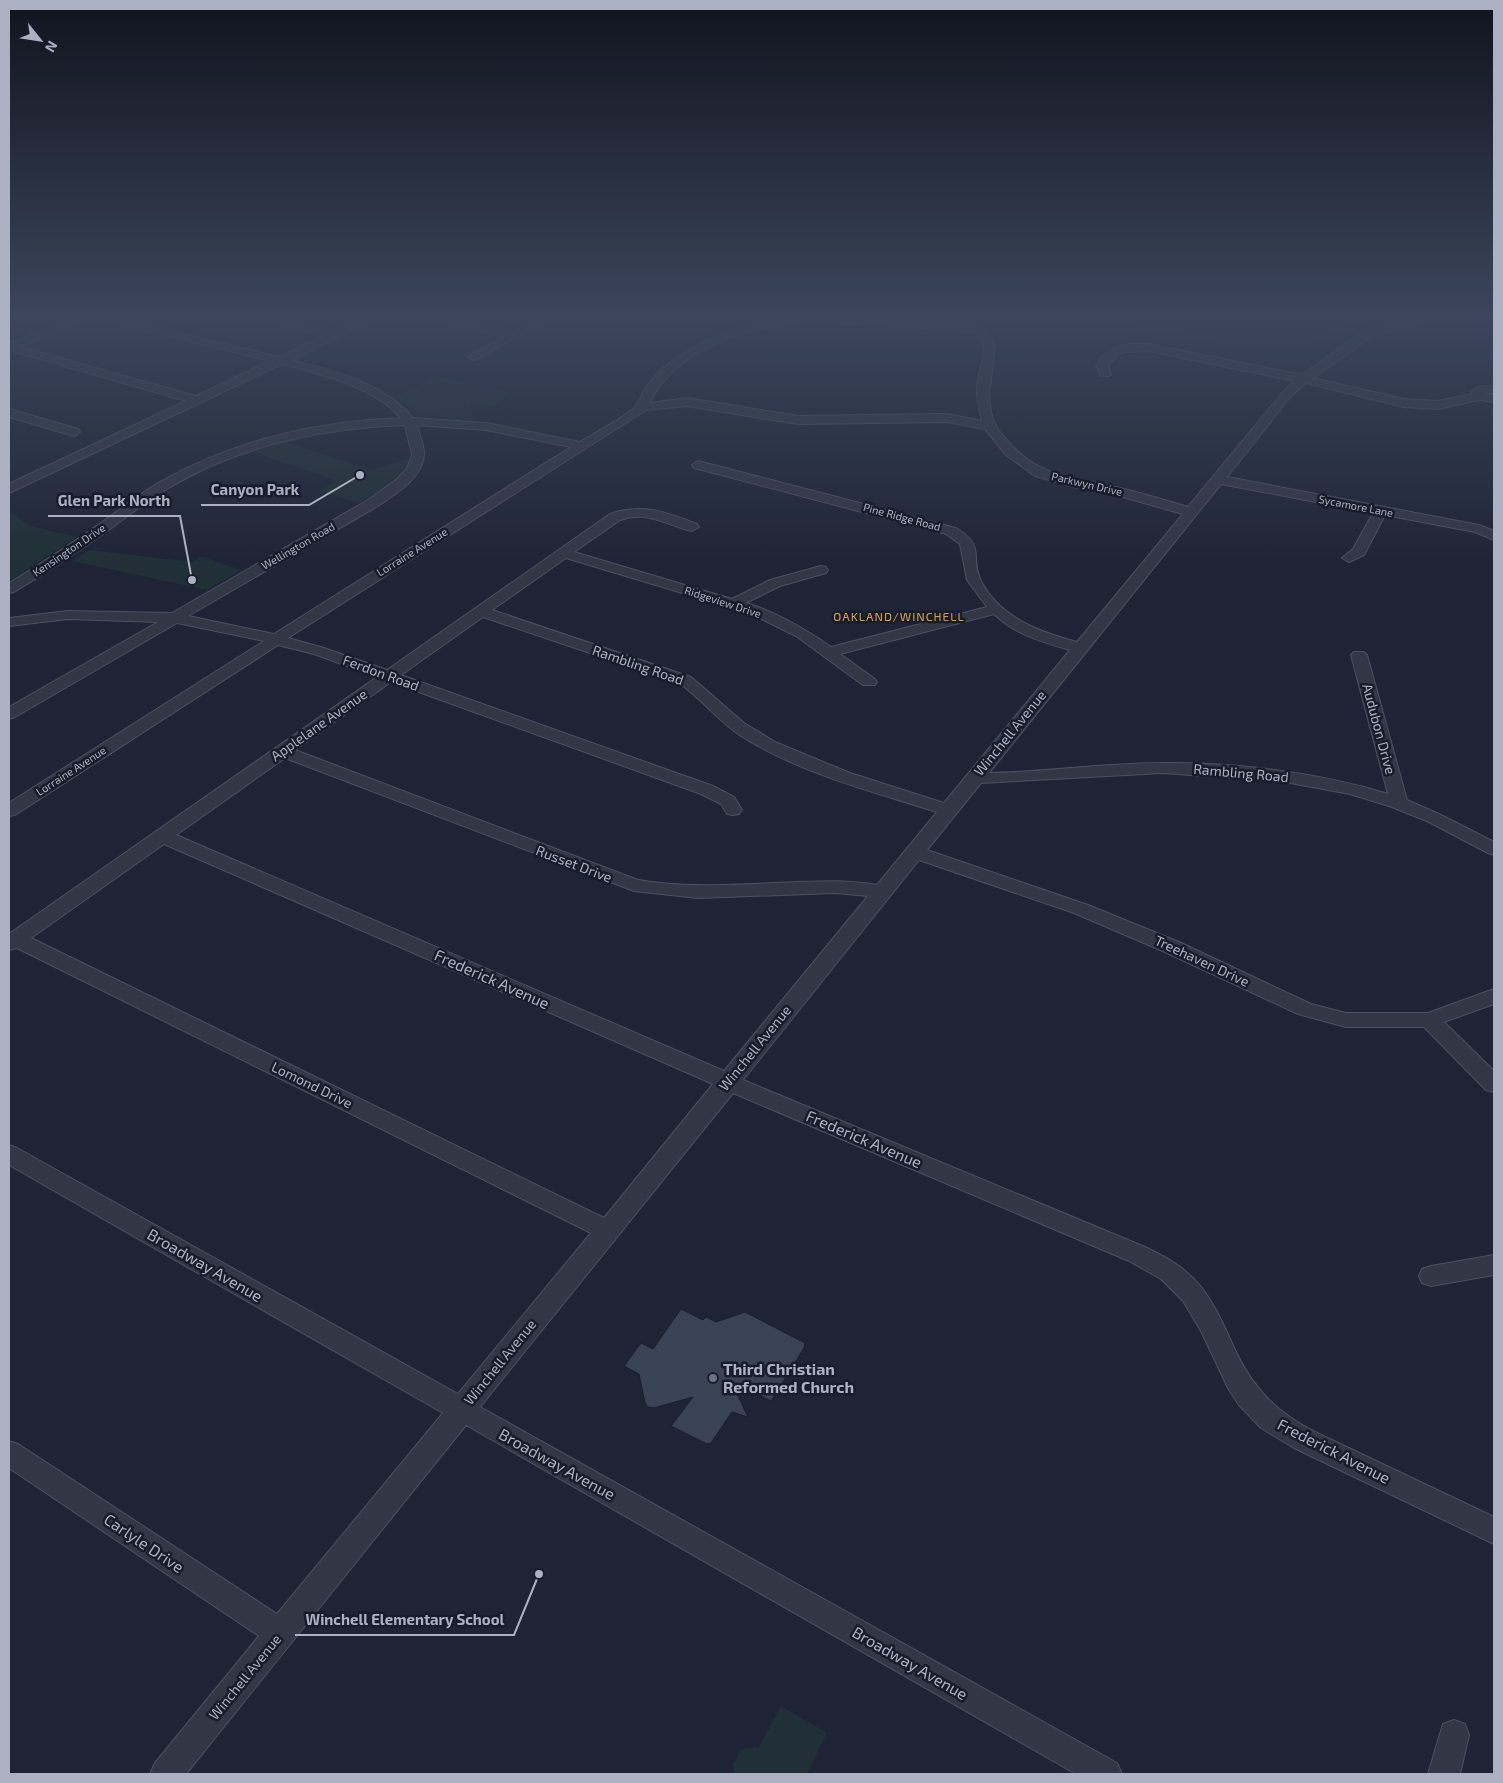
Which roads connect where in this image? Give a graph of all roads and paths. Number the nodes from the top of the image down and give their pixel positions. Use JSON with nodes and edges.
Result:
{"nodes":[{"id":1,"x":384,"y":399,"type":"edge"},
{"id":2,"x":646,"y":399,"type":"edge"},
{"id":3,"x":678,"y":399,"type":"edge"},
{"id":4,"x":984,"y":399,"type":"edge"},
{"id":5,"x":1283,"y":399,"type":"edge"},
{"id":6,"x":1392,"y":399,"type":"edge"},
{"id":7,"x":1468,"y":399,"type":"edge"},
{"id":8,"x":197,"y":400,"type":"edge"},
{"id":9,"x":687,"y":402,"type":"junction"},
{"id":10,"x":984,"y":405,"type":"junction"},
{"id":11,"x":642,"y":408,"type":"junction"},
{"id":12,"x":9,"y":413,"type":"edge"},
{"id":13,"x":947,"y":418,"type":"junction"},
{"id":14,"x":410,"y":421,"type":"junction"},
{"id":15,"x":990,"y":426,"type":"junction"},
{"id":16,"x":74,"y":432,"type":"dead end"},
{"id":17,"x":581,"y":446,"type":"junction"},
{"id":18,"x":698,"y":465,"type":"dead end"},
{"id":19,"x":1217,"y":479,"type":"junction"},
{"id":20,"x":9,"y":489,"type":"edge"},
{"id":21,"x":1381,"y":511,"type":"junction"},
{"id":22,"x":1192,"y":512,"type":"junction"},
{"id":23,"x":1494,"y":525,"type":"edge"},
{"id":24,"x":692,"y":527,"type":"dead end"},
{"id":25,"x":1479,"y":529,"type":"junction"},
{"id":26,"x":1494,"y":536,"type":"edge"},
{"id":27,"x":563,"y":553,"type":"junction"},
{"id":28,"x":1349,"y":558,"type":"dead end"},
{"id":29,"x":821,"y":570,"type":"dead end"},
{"id":30,"x":9,"y":589,"type":"edge"},
{"id":31,"x":733,"y":604,"type":"junction"},
{"id":32,"x":996,"y":609,"type":"junction"},
{"id":33,"x":480,"y":611,"type":"junction"},
{"id":34,"x":175,"y":618,"type":"junction"},
{"id":35,"x":9,"y":622,"type":"edge"},
{"id":36,"x":277,"y":640,"type":"junction"},
{"id":37,"x":1080,"y":648,"type":"junction"},
{"id":38,"x":830,"y":652,"type":"junction"},
{"id":39,"x":1360,"y":656,"type":"dead end"},
{"id":40,"x":389,"y":676,"type":"junction"},
{"id":41,"x":869,"y":682,"type":"dead end"},
{"id":42,"x":9,"y":714,"type":"edge"},
{"id":43,"x":282,"y":751,"type":"junction"},
{"id":44,"x":974,"y":778,"type":"junction"},
{"id":45,"x":1399,"y":803,"type":"junction"},
{"id":46,"x":733,"y":810,"type":"dead end"},
{"id":47,"x":948,"y":810,"type":"junction"},
{"id":48,"x":9,"y":811,"type":"edge"},
{"id":49,"x":162,"y":836,"type":"junction"},
{"id":50,"x":1494,"y":849,"type":"edge"},
{"id":51,"x":914,"y":852,"type":"junction"},
{"id":52,"x":882,"y":892,"type":"junction"},
{"id":53,"x":13,"y":942,"type":"edge"},
{"id":54,"x":1494,"y":996,"type":"edge"},
{"id":55,"x":1429,"y":1020,"type":"junction"},
{"id":56,"x":728,"y":1082,"type":"junction"},
{"id":57,"x":1494,"y":1084,"type":"edge"},
{"id":58,"x":9,"y":1154,"type":"edge"},
{"id":59,"x":607,"y":1230,"type":"junction"},
{"id":60,"x":1494,"y":1265,"type":"edge"},
{"id":61,"x":1431,"y":1276,"type":"dead end"},
{"id":62,"x":461,"y":1410,"type":"junction"},
{"id":63,"x":9,"y":1453,"type":"edge"},
{"id":64,"x":1494,"y":1530,"type":"edge"},
{"id":65,"x":280,"y":1633,"type":"junction"},
{"id":66,"x":1454,"y":1735,"type":"dead end"},
{"id":67,"x":166,"y":1774,"type":"edge"},
{"id":68,"x":1106,"y":1774,"type":"edge"},
{"id":69,"x":1444,"y":1774,"type":"edge"}],
"edges":[{"from":1,"to":14,"type":"street"},
{"from":2,"to":11,"type":"street"},
{"from":3,"to":9,"type":"street"},
{"from":4,"to":10,"type":"street"},
{"from":5,"to":19,"type":"street","name":"Winchell Avenue"},
{"from":6,"to":7,"type":"street"},
{"from":8,"to":20,"type":"street"},
{"from":9,"to":11,"type":"street"},
{"from":9,"to":13,"type":"street"},
{"from":10,"to":13,"type":"street"},
{"from":10,"to":15,"type":"street"},
{"from":11,"to":17,"type":"street","name":"Lorraine Avenue"},
{"from":12,"to":16,"type":"street"},
{"from":13,"to":15,"type":"street"},
{"from":14,"to":17,"type":"street","name":"Kensington Drive"},
{"from":14,"to":30,"type":"street","name":"Kensington Drive"},
{"from":14,"to":34,"type":"street","name":"Wellington Road"},
{"from":15,"to":22,"type":"street","name":"Parkwyn Drive"},
{"from":17,"to":36,"type":"street","name":"Lorraine Avenue"},
{"from":18,"to":32,"type":"street","name":"Pine Ridge Road"},
{"from":19,"to":21,"type":"street","name":"Sycamore Lane"},
{"from":19,"to":22,"type":"street","name":"Winchell Avenue"},
{"from":21,"to":25,"type":"street","name":"Sycamore Lane"},
{"from":21,"to":28,"type":"street"},
{"from":22,"to":37,"type":"street","name":"Winchell Avenue"},
{"from":23,"to":25,"type":"street"},
{"from":24,"to":27,"type":"street","name":"Applelane Avenue"},
{"from":25,"to":26,"type":"street","name":"Sycamore Lane"},
{"from":27,"to":31,"type":"street","name":"Ridgeview Drive"},
{"from":27,"to":33,"type":"street","name":"Applelane Avenue"},
{"from":29,"to":31,"type":"street"},
{"from":31,"to":38,"type":"street","name":"Ridgeview Drive"},
{"from":32,"to":37,"type":"street","name":"Pine Ridge Road"},
{"from":32,"to":38,"type":"street"},
{"from":33,"to":40,"type":"street","name":"Applelane Avenue"},
{"from":33,"to":47,"type":"street","name":"Rambling Road"},
{"from":34,"to":35,"type":"street","name":"Ferdon Road"},
{"from":34,"to":36,"type":"street","name":"Ferdon Road"},
{"from":34,"to":42,"type":"street","name":"Wellington Road"},
{"from":36,"to":40,"type":"street","name":"Ferdon Road"},
{"from":36,"to":48,"type":"street","name":"Lorraine Avenue"},
{"from":37,"to":44,"type":"street","name":"Winchell Avenue"},
{"from":38,"to":41,"type":"street","name":"Ridgeview Drive"},
{"from":39,"to":45,"type":"street","name":"Audubon Drive"},
{"from":40,"to":43,"type":"street","name":"Applelane Avenue"},
{"from":40,"to":46,"type":"street","name":"Ferdon Road"},
{"from":43,"to":49,"type":"street","name":"Applelane Avenue"},
{"from":43,"to":52,"type":"street","name":"Russet Drive"},
{"from":44,"to":45,"type":"street","name":"Rambling Road"},
{"from":44,"to":47,"type":"street","name":"Winchell Avenue"},
{"from":45,"to":50,"type":"street","name":"Rambling Road"},
{"from":47,"to":51,"type":"street","name":"Winchell Avenue"},
{"from":49,"to":53,"type":"street","name":"Applelane Avenue"},
{"from":49,"to":56,"type":"street","name":"Frederick Avenue"},
{"from":51,"to":52,"type":"street","name":"Winchell Avenue"},
{"from":51,"to":55,"type":"street","name":"Treehaven Drive"},
{"from":52,"to":56,"type":"street","name":"Winchell Avenue"},
{"from":53,"to":59,"type":"street","name":"Lomond Drive"},
{"from":54,"to":55,"type":"street","name":"Treehaven Drive"},
{"from":55,"to":57,"type":"street"},
{"from":56,"to":59,"type":"street","name":"Winchell Avenue"},
{"from":56,"to":64,"type":"street","name":"Frederick Avenue"},
{"from":58,"to":62,"type":"street","name":"Broadway Avenue"},
{"from":59,"to":62,"type":"street","name":"Winchell Avenue"},
{"from":60,"to":61,"type":"street"},
{"from":62,"to":65,"type":"street","name":"Winchell Avenue"},
{"from":62,"to":68,"type":"street","name":"Broadway Avenue"},
{"from":63,"to":65,"type":"street","name":"Carlyle Drive"},
{"from":65,"to":67,"type":"street","name":"Winchell Avenue"},
{"from":66,"to":69,"type":"street"}]}
